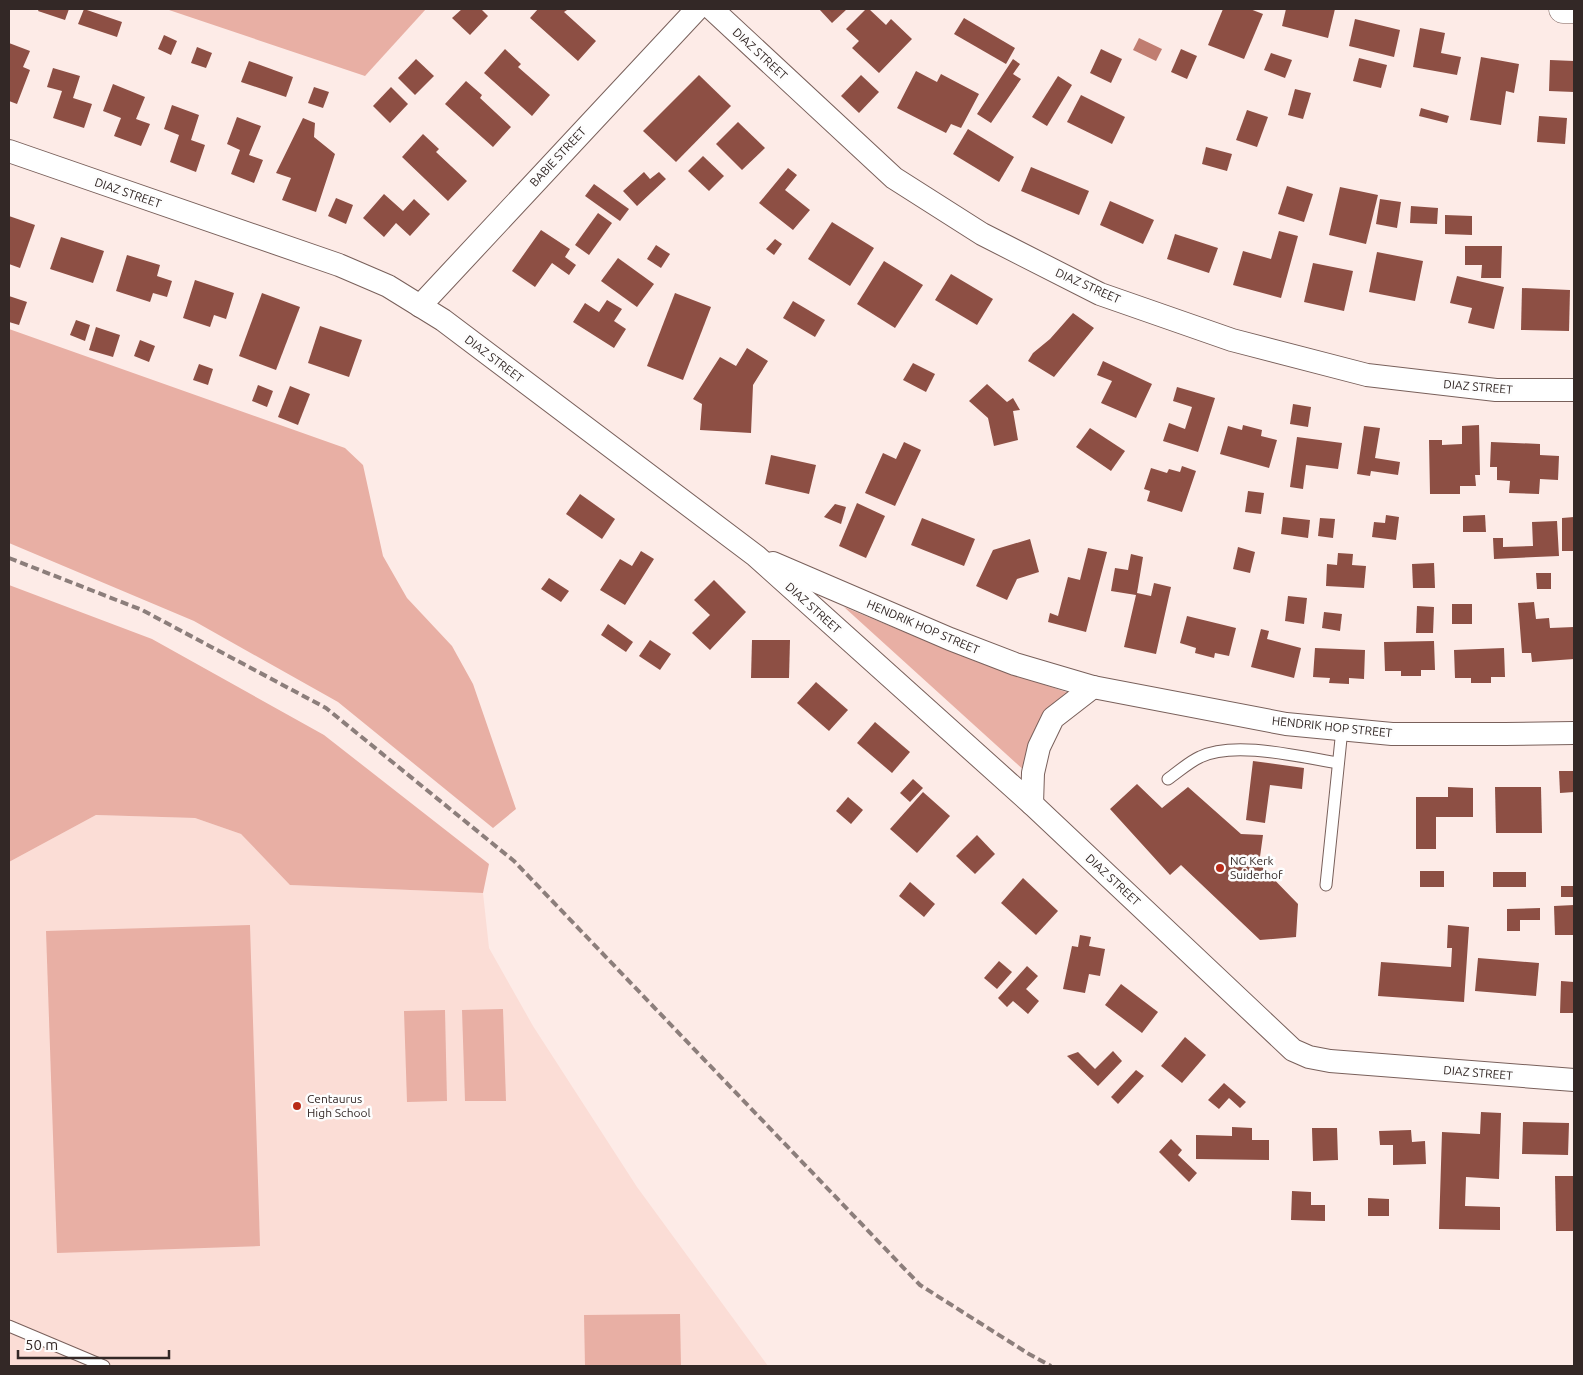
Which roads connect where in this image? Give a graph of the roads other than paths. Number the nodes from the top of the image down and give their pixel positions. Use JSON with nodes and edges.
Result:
{"nodes":[{"id":1,"x":697,"y":9,"type":"edge"},
{"id":2,"x":712,"y":9,"type":"edge"},
{"id":3,"x":1563,"y":9,"type":"edge"},
{"id":4,"x":1574,"y":10,"type":"edge"},
{"id":5,"x":9,"y":151,"type":"edge"},
{"id":6,"x":420,"y":306,"type":"junction"},
{"id":7,"x":1574,"y":390,"type":"edge"},
{"id":8,"x":756,"y":556,"type":"junction"},
{"id":9,"x":1093,"y":687,"type":"junction"},
{"id":10,"x":1342,"y":729,"type":"junction"},
{"id":11,"x":1574,"y":733,"type":"edge"},
{"id":12,"x":1338,"y":763,"type":"junction"},
{"id":13,"x":1168,"y":779,"type":"dead end"},
{"id":14,"x":1032,"y":804,"type":"junction"},
{"id":15,"x":1326,"y":885,"type":"dead end"},
{"id":16,"x":1574,"y":1080,"type":"edge"},
{"id":17,"x":9,"y":1326,"type":"edge"},
{"id":18,"x":104,"y":1366,"type":"edge"}],
"edges":[{"from":1,"to":6,"type":"street","name":"BABIE STREET"},
{"from":2,"to":7,"type":"street","name":"DIAZ STREET"},
{"from":3,"to":4,"type":"street"},
{"from":5,"to":6,"type":"street","name":"DIAZ STREET"},
{"from":6,"to":8,"type":"street","name":"DIAZ STREET"},
{"from":8,"to":9,"type":"street","name":"HENDRIK HOP STREET"},
{"from":8,"to":14,"type":"street","name":"DIAZ STREET"},
{"from":9,"to":10,"type":"street","name":"HENDRIK HOP STREET"},
{"from":9,"to":14,"type":"street"},
{"from":10,"to":11,"type":"street","name":"HENDRIK HOP STREET"},
{"from":10,"to":12,"type":"lane"},
{"from":12,"to":13,"type":"lane"},
{"from":12,"to":15,"type":"lane"},
{"from":14,"to":16,"type":"street","name":"DIAZ STREET"},
{"from":17,"to":18,"type":"lane"}]}
